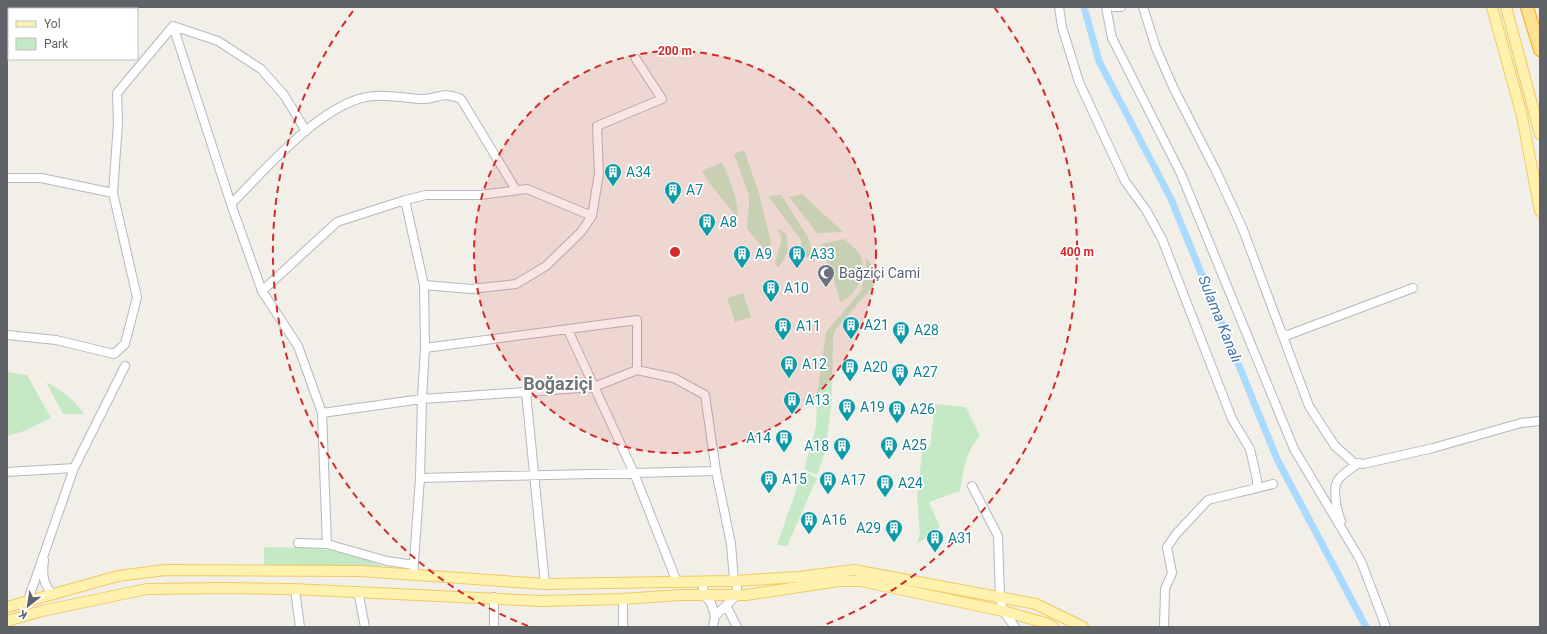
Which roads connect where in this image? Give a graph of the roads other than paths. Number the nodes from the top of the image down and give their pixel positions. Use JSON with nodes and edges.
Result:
{"nodes":[{"id":1,"x":1059,"y":7,"type":"edge"},
{"id":2,"x":1106,"y":7,"type":"edge"},
{"id":3,"x":1114,"y":7,"type":"edge"},
{"id":4,"x":1121,"y":7,"type":"edge"},
{"id":5,"x":1143,"y":7,"type":"edge"},
{"id":6,"x":1492,"y":7,"type":"edge"},
{"id":7,"x":1506,"y":7,"type":"edge"},
{"id":8,"x":1526,"y":7,"type":"edge"},
{"id":9,"x":173,"y":26,"type":"junction"},
{"id":10,"x":1540,"y":50,"type":"edge"},
{"id":11,"x":636,"y":59,"type":"dead end"},
{"id":12,"x":306,"y":131,"type":"junction"},
{"id":13,"x":1540,"y":134,"type":"edge"},
{"id":14,"x":7,"y":178,"type":"edge"},
{"id":15,"x":516,"y":190,"type":"junction"},
{"id":16,"x":114,"y":193,"type":"junction"},
{"id":17,"x":405,"y":200,"type":"junction"},
{"id":18,"x":231,"y":204,"type":"junction"},
{"id":19,"x":1540,"y":211,"type":"edge"},
{"id":20,"x":592,"y":216,"type":"junction"},
{"id":21,"x":424,"y":285,"type":"junction"},
{"id":22,"x":1413,"y":288,"type":"dead end"},
{"id":23,"x":262,"y":291,"type":"junction"},
{"id":24,"x":568,"y":330,"type":"junction"},
{"id":25,"x":1283,"y":334,"type":"junction"},
{"id":26,"x":7,"y":335,"type":"edge"},
{"id":27,"x":425,"y":348,"type":"junction"},
{"id":28,"x":125,"y":366,"type":"dead end"},
{"id":29,"x":637,"y":370,"type":"junction"},
{"id":30,"x":594,"y":387,"type":"junction"},
{"id":31,"x":526,"y":392,"type":"junction"},
{"id":32,"x":422,"y":400,"type":"junction"},
{"id":33,"x":322,"y":413,"type":"junction"},
{"id":34,"x":1540,"y":420,"type":"edge"},
{"id":35,"x":1359,"y":463,"type":"junction"},
{"id":36,"x":74,"y":468,"type":"junction"},
{"id":37,"x":716,"y":471,"type":"junction"},
{"id":38,"x":7,"y":472,"type":"edge"},
{"id":39,"x":634,"y":473,"type":"junction"},
{"id":40,"x":535,"y":475,"type":"junction"},
{"id":41,"x":420,"y":478,"type":"junction"},
{"id":42,"x":1273,"y":484,"type":"dead end"},
{"id":43,"x":972,"y":486,"type":"dead end"},
{"id":44,"x":1257,"y":488,"type":"junction"},
{"id":45,"x":1349,"y":540,"type":"junction"},
{"id":46,"x":298,"y":543,"type":"dead end"},
{"id":47,"x":46,"y":544,"type":"junction"},
{"id":48,"x":327,"y":544,"type":"junction"},
{"id":49,"x":414,"y":565,"type":"junction"},
{"id":50,"x":413,"y":575,"type":"junction"},
{"id":51,"x":735,"y":581,"type":"junction"},
{"id":52,"x":677,"y":582,"type":"junction"},
{"id":53,"x":702,"y":582,"type":"junction"},
{"id":54,"x":545,"y":584,"type":"junction"},
{"id":55,"x":295,"y":590,"type":"junction"},
{"id":56,"x":358,"y":592,"type":"junction"},
{"id":57,"x":54,"y":595,"type":"junction"},
{"id":58,"x":704,"y":595,"type":"junction"},
{"id":59,"x":737,"y":595,"type":"junction"},
{"id":60,"x":494,"y":597,"type":"junction"},
{"id":61,"x":1000,"y":597,"type":"junction"},
{"id":62,"x":623,"y":599,"type":"junction"},
{"id":63,"x":27,"y":602,"type":"junction"},
{"id":64,"x":726,"y":605,"type":"junction"},
{"id":65,"x":7,"y":607,"type":"edge"},
{"id":66,"x":1003,"y":611,"type":"junction"},
{"id":67,"x":715,"y":616,"type":"junction"},
{"id":68,"x":7,"y":621,"type":"edge"},
{"id":69,"x":300,"y":627,"type":"edge"},
{"id":70,"x":365,"y":627,"type":"edge"},
{"id":71,"x":494,"y":627,"type":"edge"},
{"id":72,"x":623,"y":627,"type":"edge"},
{"id":73,"x":713,"y":627,"type":"edge"},
{"id":74,"x":737,"y":627,"type":"edge"},
{"id":75,"x":1015,"y":627,"type":"edge"},
{"id":76,"x":1053,"y":627,"type":"edge"},
{"id":77,"x":1083,"y":627,"type":"edge"},
{"id":78,"x":1164,"y":627,"type":"edge"},
{"id":79,"x":1386,"y":627,"type":"edge"}],
"edges":[{"from":1,"to":44,"type":"street"},
{"from":2,"to":45,"type":"street"},
{"from":3,"to":4,"type":"street"},
{"from":5,"to":25,"type":"street"},
{"from":6,"to":19,"type":"main road"},
{"from":7,"to":13,"type":"main road"},
{"from":8,"to":10,"type":"highway"},
{"from":9,"to":12,"type":"street"},
{"from":9,"to":16,"type":"street"},
{"from":9,"to":18,"type":"street"},
{"from":11,"to":20,"type":"street"},
{"from":12,"to":15,"type":"street"},
{"from":12,"to":18,"type":"street"},
{"from":14,"to":16,"type":"street"},
{"from":15,"to":17,"type":"street"},
{"from":15,"to":20,"type":"street"},
{"from":16,"to":26,"type":"street"},
{"from":17,"to":21,"type":"street"},
{"from":17,"to":23,"type":"street"},
{"from":18,"to":23,"type":"street"},
{"from":20,"to":21,"type":"street"},
{"from":21,"to":27,"type":"street"},
{"from":22,"to":25,"type":"street"},
{"from":23,"to":33,"type":"street"},
{"from":24,"to":27,"type":"street"},
{"from":24,"to":29,"type":"street"},
{"from":24,"to":30,"type":"street"},
{"from":25,"to":35,"type":"street"},
{"from":27,"to":32,"type":"street"},
{"from":28,"to":36,"type":"street"},
{"from":29,"to":30,"type":"street"},
{"from":29,"to":37,"type":"street"},
{"from":30,"to":31,"type":"street"},
{"from":30,"to":39,"type":"street"},
{"from":31,"to":32,"type":"street"},
{"from":31,"to":40,"type":"street"},
{"from":32,"to":33,"type":"street"},
{"from":32,"to":41,"type":"street"},
{"from":33,"to":48,"type":"street"},
{"from":34,"to":35,"type":"street"},
{"from":35,"to":45,"type":"street"},
{"from":36,"to":38,"type":"street"},
{"from":36,"to":47,"type":"street"},
{"from":37,"to":39,"type":"street"},
{"from":37,"to":51,"type":"street"},
{"from":39,"to":40,"type":"street"},
{"from":39,"to":52,"type":"street"},
{"from":40,"to":41,"type":"street"},
{"from":40,"to":54,"type":"street"},
{"from":41,"to":49,"type":"street"},
{"from":42,"to":44,"type":"street"},
{"from":43,"to":61,"type":"street"},
{"from":44,"to":78,"type":"street"},
{"from":45,"to":79,"type":"street"},
{"from":46,"to":48,"type":"street"},
{"from":47,"to":57,"type":"street"},
{"from":47,"to":63,"type":"street"},
{"from":48,"to":49,"type":"street"},
{"from":49,"to":50,"type":"street"},
{"from":50,"to":54,"type":"main road"},
{"from":50,"to":57,"type":"main road"},
{"from":51,"to":53,"type":"main road"},
{"from":51,"to":59,"type":"street"},
{"from":51,"to":61,"type":"main road"},
{"from":52,"to":53,"type":"main road"},
{"from":52,"to":54,"type":"main road"},
{"from":53,"to":58,"type":"street"},
{"from":55,"to":56,"type":"main road"},
{"from":55,"to":68,"type":"main road"},
{"from":55,"to":69,"type":"street"},
{"from":56,"to":60,"type":"main road"},
{"from":56,"to":70,"type":"street"},
{"from":57,"to":63,"type":"main road"},
{"from":58,"to":59,"type":"main road"},
{"from":58,"to":62,"type":"main road"},
{"from":58,"to":67,"type":"street"},
{"from":59,"to":64,"type":"street"},
{"from":59,"to":66,"type":"main road"},
{"from":60,"to":62,"type":"main road"},
{"from":60,"to":71,"type":"street"},
{"from":61,"to":66,"type":"street"},
{"from":61,"to":77,"type":"main road"},
{"from":62,"to":72,"type":"street"},
{"from":63,"to":65,"type":"main road"},
{"from":64,"to":67,"type":"street"},
{"from":64,"to":74,"type":"street"},
{"from":66,"to":75,"type":"street"},
{"from":66,"to":76,"type":"main road"},
{"from":67,"to":73,"type":"street"}]}
